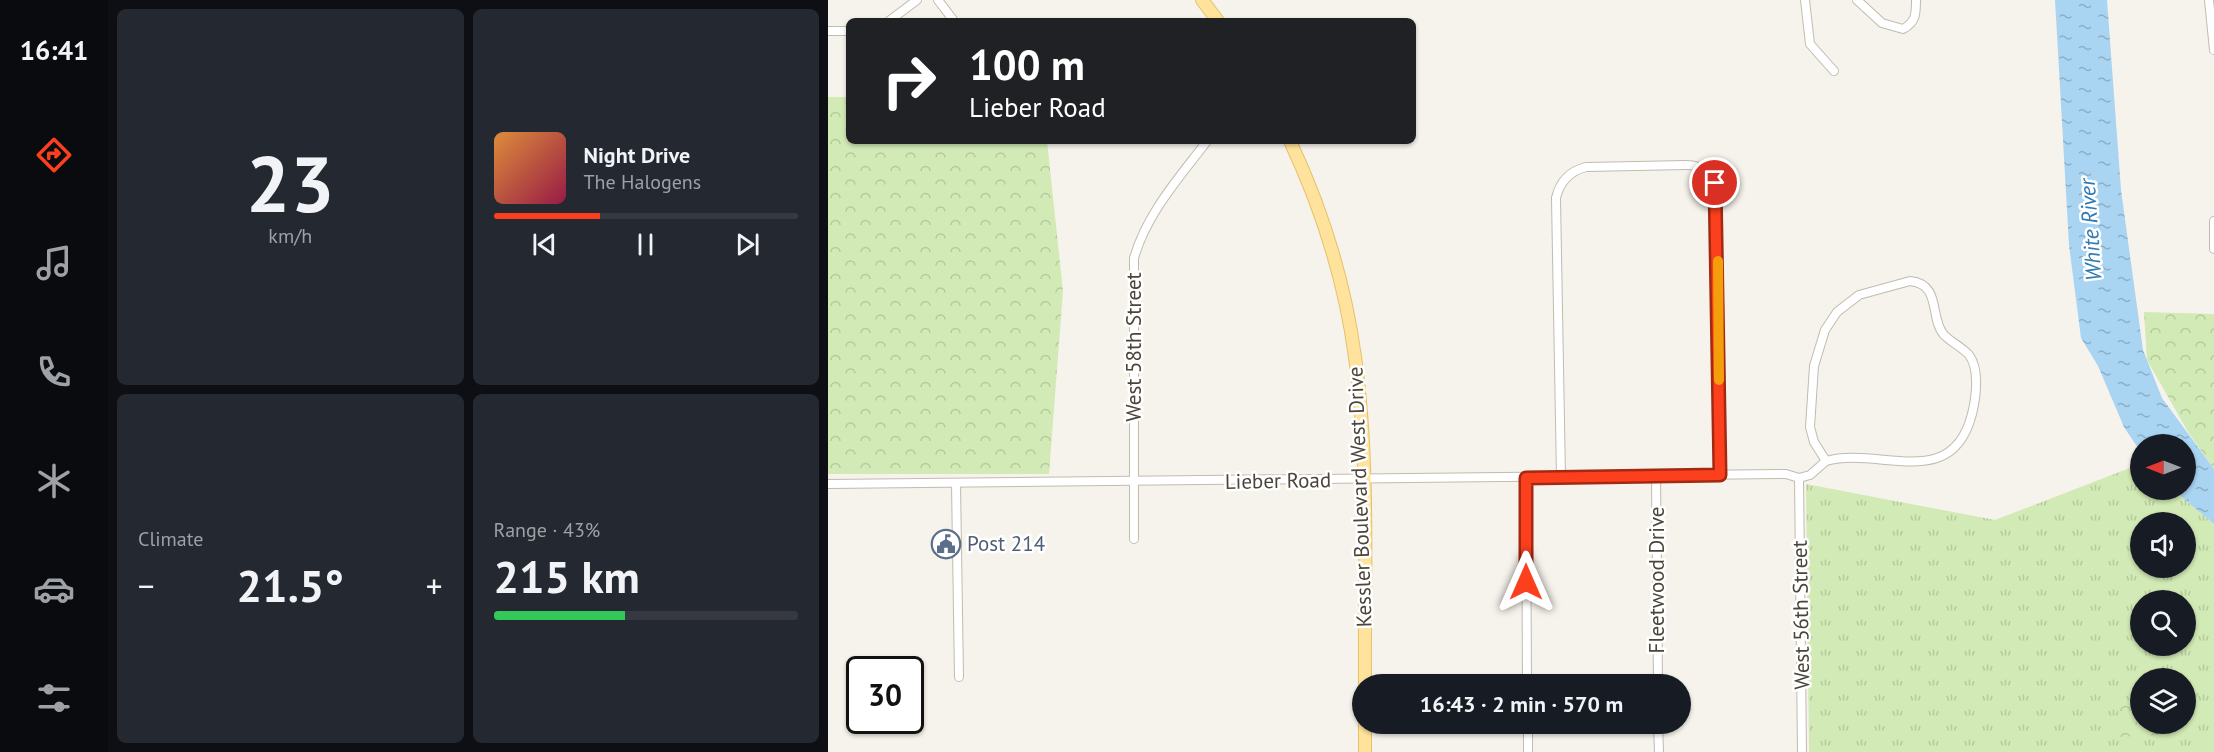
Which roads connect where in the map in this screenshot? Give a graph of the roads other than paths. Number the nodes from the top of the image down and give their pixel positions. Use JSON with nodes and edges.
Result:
{"nodes":[{"id":1,"x":917,"y":0,"type":"edge"},
{"id":2,"x":938,"y":0,"type":"edge"},
{"id":3,"x":1202,"y":0,"type":"edge"},
{"id":4,"x":1805,"y":0,"type":"edge"},
{"id":5,"x":1857,"y":0,"type":"edge"},
{"id":6,"x":1916,"y":0,"type":"edge"},
{"id":7,"x":2209,"y":0,"type":"edge"},
{"id":8,"x":893,"y":18,"type":"edge"},
{"id":9,"x":952,"y":18,"type":"edge"},
{"id":10,"x":1216,"y":18,"type":"edge"},
{"id":11,"x":828,"y":31,"type":"edge"},
{"id":12,"x":846,"y":31,"type":"edge"},
{"id":13,"x":2214,"y":51,"type":"edge"},
{"id":14,"x":1834,"y":71,"type":"dead end"},
{"id":15,"x":1205,"y":144,"type":"edge"},
{"id":16,"x":1291,"y":144,"type":"edge"},
{"id":17,"x":2214,"y":221,"type":"edge"},
{"id":18,"x":2214,"y":249,"type":"edge"},
{"id":19,"x":1826,"y":461,"type":"junction"},
{"id":20,"x":1720,"y":475,"type":"junction"},
{"id":21,"x":1656,"y":476,"type":"junction"},
{"id":22,"x":1561,"y":477,"type":"junction"},
{"id":23,"x":1526,"y":478,"type":"junction"},
{"id":24,"x":1799,"y":478,"type":"junction"},
{"id":25,"x":1364,"y":480,"type":"junction"},
{"id":26,"x":1135,"y":481,"type":"junction"},
{"id":27,"x":956,"y":483,"type":"junction"},
{"id":28,"x":828,"y":484,"type":"edge"},
{"id":29,"x":1134,"y":539,"type":"dead end"},
{"id":30,"x":1365,"y":674,"type":"edge"},
{"id":31,"x":1527,"y":674,"type":"edge"},
{"id":32,"x":1658,"y":674,"type":"edge"},
{"id":33,"x":959,"y":677,"type":"dead end"},
{"id":34,"x":1365,"y":734,"type":"edge"},
{"id":35,"x":1528,"y":734,"type":"edge"},
{"id":36,"x":1658,"y":734,"type":"edge"},
{"id":37,"x":1365,"y":752,"type":"edge"},
{"id":38,"x":1528,"y":752,"type":"edge"},
{"id":39,"x":1659,"y":752,"type":"edge"},
{"id":40,"x":1803,"y":752,"type":"edge"}],
"edges":[{"from":1,"to":8,"type":"street"},
{"from":2,"to":9,"type":"street"},
{"from":3,"to":10,"type":"main road"},
{"from":4,"to":14,"type":"street"},
{"from":5,"to":6,"type":"street"},
{"from":7,"to":13,"type":"street"},
{"from":11,"to":12,"type":"street"},
{"from":15,"to":26,"type":"street","name":"West 58th Street"},
{"from":16,"to":25,"type":"main road","name":"Kessler Boulevard West Drive"},
{"from":17,"to":18,"type":"street"},
{"from":19,"to":19,"type":"street"},
{"from":19,"to":24,"type":"street"},
{"from":20,"to":21,"type":"street","name":"Lieber Road"},
{"from":20,"to":22,"type":"street"},
{"from":20,"to":24,"type":"street","name":"Lieber Road"},
{"from":21,"to":22,"type":"street","name":"Lieber Road"},
{"from":21,"to":32,"type":"street","name":"Fleetwood Drive"},
{"from":22,"to":23,"type":"street","name":"Lieber Road"},
{"from":23,"to":25,"type":"street","name":"Lieber Road"},
{"from":23,"to":31,"type":"street"},
{"from":24,"to":40,"type":"street","name":"West 56th Street"},
{"from":25,"to":26,"type":"street","name":"Lieber Road"},
{"from":25,"to":30,"type":"main road","name":"Kessler Boulevard West Drive"},
{"from":26,"to":27,"type":"street","name":"Lieber Road"},
{"from":26,"to":29,"type":"street","name":"West 58th Street"},
{"from":27,"to":28,"type":"street","name":"Lieber Road"},
{"from":27,"to":33,"type":"street"},
{"from":34,"to":37,"type":"main road"},
{"from":35,"to":38,"type":"street"},
{"from":36,"to":39,"type":"street"}]}
